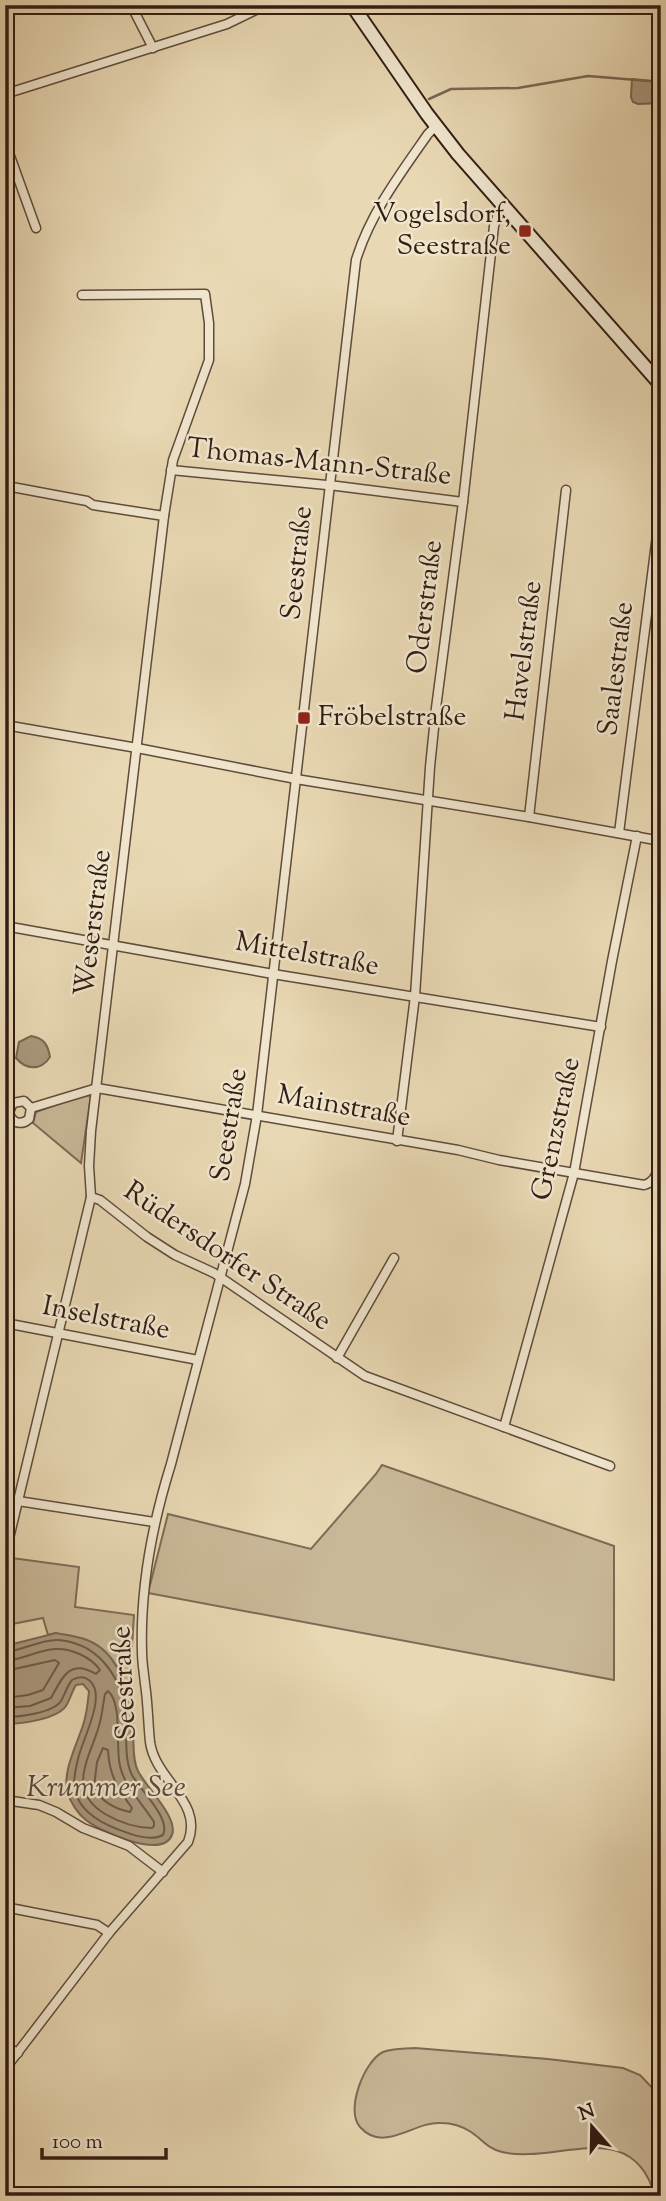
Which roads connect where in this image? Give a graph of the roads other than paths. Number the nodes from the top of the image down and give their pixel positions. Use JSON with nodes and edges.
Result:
{"nodes":[{"id":1,"x":131,"y":5,"type":"edge"},
{"id":2,"x":266,"y":5,"type":"edge"},
{"id":3,"x":352,"y":5,"type":"edge"},
{"id":4,"x":153,"y":48,"type":"junction"},
{"id":5,"x":5,"y":94,"type":"edge"},
{"id":6,"x":436,"y":126,"type":"junction"},
{"id":7,"x":5,"y":142,"type":"edge"},
{"id":8,"x":505,"y":208,"type":"junction"},
{"id":9,"x":36,"y":228,"type":"dead end"},
{"id":10,"x":82,"y":295,"type":"dead end"},
{"id":11,"x":661,"y":385,"type":"edge"},
{"id":12,"x":171,"y":470,"type":"junction"},
{"id":13,"x":329,"y":486,"type":"junction"},
{"id":14,"x":566,"y":490,"type":"dead end"},
{"id":15,"x":5,"y":491,"type":"edge"},
{"id":16,"x":463,"y":502,"type":"junction"},
{"id":17,"x":660,"y":512,"type":"edge"},
{"id":18,"x":164,"y":516,"type":"junction"},
{"id":19,"x":5,"y":725,"type":"edge"},
{"id":20,"x":137,"y":748,"type":"junction"},
{"id":21,"x":296,"y":779,"type":"junction"},
{"id":22,"x":429,"y":800,"type":"junction"},
{"id":23,"x":529,"y":817,"type":"junction"},
{"id":24,"x":619,"y":833,"type":"junction"},
{"id":25,"x":637,"y":836,"type":"junction"},
{"id":26,"x":661,"y":841,"type":"edge"},
{"id":27,"x":5,"y":926,"type":"edge"},
{"id":28,"x":114,"y":944,"type":"junction"},
{"id":29,"x":273,"y":974,"type":"junction"},
{"id":30,"x":415,"y":996,"type":"junction"},
{"id":31,"x":601,"y":1027,"type":"junction"},
{"id":32,"x":97,"y":1088,"type":"junction"},
{"id":33,"x":5,"y":1095,"type":"edge"},
{"id":34,"x":13,"y":1103,"type":"junction"},
{"id":35,"x":31,"y":1108,"type":"junction"},
{"id":36,"x":257,"y":1115,"type":"junction"},
{"id":37,"x":7,"y":1117,"type":"edge"},
{"id":38,"x":397,"y":1141,"type":"junction"},
{"id":39,"x":661,"y":1157,"type":"edge"},
{"id":40,"x":574,"y":1173,"type":"junction"},
{"id":41,"x":91,"y":1197,"type":"junction"},
{"id":42,"x":394,"y":1258,"type":"dead end"},
{"id":43,"x":221,"y":1278,"type":"junction"},
{"id":44,"x":5,"y":1323,"type":"edge"},
{"id":45,"x":59,"y":1333,"type":"junction"},
{"id":46,"x":337,"y":1358,"type":"junction"},
{"id":47,"x":198,"y":1360,"type":"junction"},
{"id":48,"x":504,"y":1427,"type":"junction"},
{"id":49,"x":610,"y":1466,"type":"dead end"},
{"id":50,"x":5,"y":1499,"type":"edge"},
{"id":51,"x":17,"y":1500,"type":"junction"},
{"id":52,"x":154,"y":1522,"type":"junction"},
{"id":53,"x":5,"y":1555,"type":"edge"},
{"id":54,"x":5,"y":1800,"type":"edge"},
{"id":55,"x":163,"y":1872,"type":"junction"},
{"id":56,"x":5,"y":1907,"type":"edge"},
{"id":57,"x":109,"y":1933,"type":"junction"},
{"id":58,"x":5,"y":2046,"type":"edge"},
{"id":59,"x":18,"y":2053,"type":"junction"},
{"id":60,"x":5,"y":2069,"type":"edge"}],
"edges":[{"from":1,"to":4,"type":"street"},
{"from":2,"to":4,"type":"street"},
{"from":3,"to":6,"type":"main road"},
{"from":4,"to":5,"type":"street"},
{"from":6,"to":8,"type":"main road"},
{"from":6,"to":13,"type":"street","name":"Seestraße"},
{"from":7,"to":9,"type":"street"},
{"from":8,"to":11,"type":"main road"},
{"from":8,"to":16,"type":"street","name":"Oderstraße"},
{"from":10,"to":12,"type":"street","name":"Weserstraße"},
{"from":12,"to":13,"type":"street","name":"Thomas-Mann-Straße"},
{"from":12,"to":18,"type":"street","name":"Weserstraße"},
{"from":13,"to":16,"type":"street","name":"Thomas-Mann-Straße"},
{"from":13,"to":21,"type":"street","name":"Seestraße"},
{"from":14,"to":23,"type":"street","name":"Havelstraße"},
{"from":15,"to":18,"type":"street"},
{"from":16,"to":22,"type":"street","name":"Oderstraße"},
{"from":17,"to":24,"type":"street","name":"Saalestraße"},
{"from":18,"to":20,"type":"street","name":"Weserstraße"},
{"from":19,"to":20,"type":"street"},
{"from":20,"to":21,"type":"street"},
{"from":20,"to":28,"type":"street","name":"Weserstraße"},
{"from":21,"to":22,"type":"street"},
{"from":21,"to":29,"type":"street","name":"Seestraße"},
{"from":22,"to":23,"type":"street"},
{"from":22,"to":30,"type":"street","name":"Oderstraße"},
{"from":23,"to":24,"type":"street"},
{"from":24,"to":25,"type":"street"},
{"from":25,"to":26,"type":"street"},
{"from":25,"to":31,"type":"street","name":"Grenzstraße"},
{"from":27,"to":28,"type":"street","name":"Mittelstraße"},
{"from":28,"to":29,"type":"street","name":"Mittelstraße"},
{"from":28,"to":32,"type":"street","name":"Weserstraße"},
{"from":29,"to":30,"type":"street","name":"Mittelstraße"},
{"from":29,"to":36,"type":"street","name":"Seestraße"},
{"from":30,"to":31,"type":"street","name":"Mittelstraße"},
{"from":30,"to":38,"type":"street","name":"Oderstraße"},
{"from":31,"to":40,"type":"street","name":"Grenzstraße"},
{"from":32,"to":35,"type":"street","name":"Mainstraße"},
{"from":32,"to":36,"type":"street","name":"Mainstraße"},
{"from":32,"to":41,"type":"street","name":"Weserstraße"},
{"from":33,"to":34,"type":"street"},
{"from":34,"to":35,"type":"street"},
{"from":34,"to":37,"type":"street"},
{"from":35,"to":37,"type":"street"},
{"from":36,"to":38,"type":"street","name":"Mainstraße"},
{"from":36,"to":43,"type":"street","name":"Seestraße"},
{"from":38,"to":40,"type":"street","name":"Mainstraße"},
{"from":39,"to":40,"type":"street","name":"Mainstraße"},
{"from":40,"to":48,"type":"street","name":"Grenzstraße"},
{"from":41,"to":43,"type":"street","name":"Rüdersdorfer Straße"},
{"from":41,"to":45,"type":"street","name":"Weserstraße"},
{"from":42,"to":46,"type":"street","name":"Rüdersdorfer Straße"},
{"from":43,"to":46,"type":"street","name":"Rüdersdorfer Straße"},
{"from":43,"to":47,"type":"street","name":"Seestraße"},
{"from":44,"to":45,"type":"street","name":"Inselstraße"},
{"from":45,"to":47,"type":"street","name":"Inselstraße"},
{"from":45,"to":51,"type":"street","name":"Weserstraße"},
{"from":46,"to":48,"type":"street","name":"Rüdersdorfer Straße"},
{"from":47,"to":52,"type":"street","name":"Seestraße"},
{"from":48,"to":49,"type":"street","name":"Rüdersdorfer Straße"},
{"from":50,"to":51,"type":"street"},
{"from":51,"to":52,"type":"street"},
{"from":51,"to":53,"type":"street","name":"Weserstraße"},
{"from":52,"to":55,"type":"street","name":"Seestraße"},
{"from":54,"to":55,"type":"street"},
{"from":55,"to":57,"type":"street","name":"Seestraße"},
{"from":56,"to":57,"type":"street"},
{"from":57,"to":59,"type":"street","name":"Seestraße"},
{"from":58,"to":59,"type":"street"},
{"from":59,"to":60,"type":"street","name":"Seestraße"}]}
